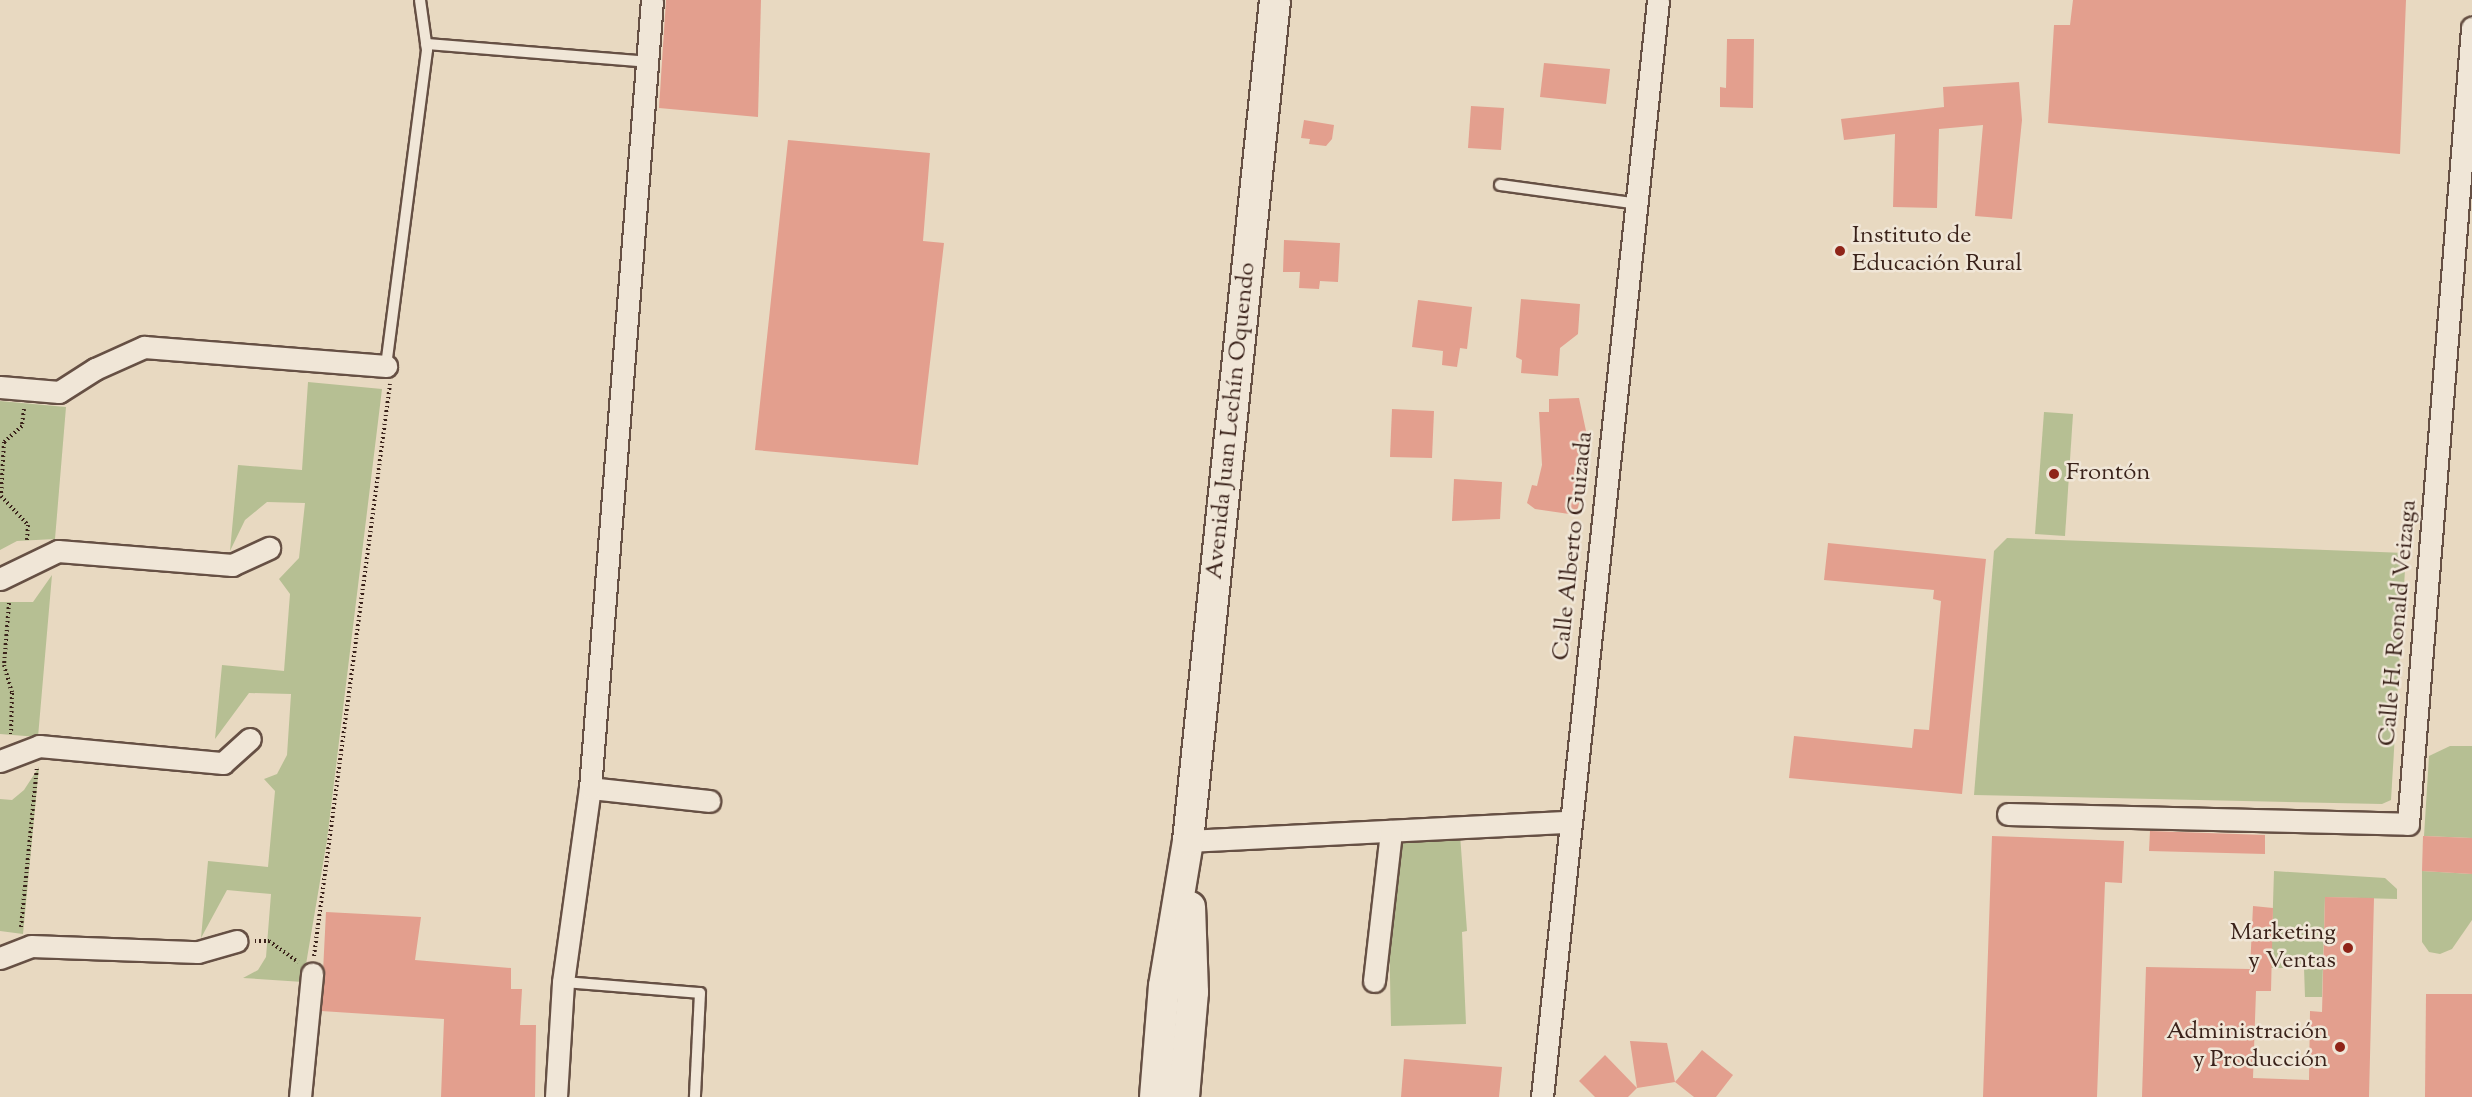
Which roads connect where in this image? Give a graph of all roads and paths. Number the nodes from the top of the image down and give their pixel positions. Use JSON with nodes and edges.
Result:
{"nodes":[{"id":1,"x":420,"y":0,"type":"edge"},
{"id":2,"x":652,"y":0,"type":"edge"},
{"id":3,"x":1275,"y":0,"type":"edge"},
{"id":4,"x":1658,"y":0,"type":"edge"},
{"id":5,"x":2472,"y":28,"type":"edge"},
{"id":6,"x":426,"y":44,"type":"junction"},
{"id":7,"x":648,"y":62,"type":"junction"},
{"id":8,"x":1500,"y":185,"type":"dead end"},
{"id":9,"x":1639,"y":204,"type":"junction"},
{"id":10,"x":386,"y":366,"type":"junction"},
{"id":11,"x":0,"y":387,"type":"edge"},
{"id":12,"x":24,"y":403,"type":"dead end"},
{"id":13,"x":27,"y":540,"type":"dead end"},
{"id":14,"x":269,"y":548,"type":"dead end"},
{"id":15,"x":0,"y":579,"type":"edge"},
{"id":16,"x":9,"y":603,"type":"dead end"},
{"id":17,"x":11,"y":734,"type":"dead end"},
{"id":18,"x":249,"y":739,"type":"dead end"},
{"id":19,"x":39,"y":746,"type":"junction"},
{"id":20,"x":0,"y":761,"type":"edge"},
{"id":21,"x":590,"y":788,"type":"junction"},
{"id":22,"x":709,"y":801,"type":"dead end"},
{"id":23,"x":2008,"y":814,"type":"dead end"},
{"id":24,"x":1569,"y":822,"type":"junction"},
{"id":25,"x":1391,"y":831,"type":"junction"},
{"id":26,"x":1188,"y":841,"type":"junction"},
{"id":27,"x":236,"y":941,"type":"joint"},
{"id":28,"x":10,"y":953,"type":"edge"},
{"id":29,"x":312,"y":974,"type":"junction"},
{"id":30,"x":1374,"y":981,"type":"dead end"},
{"id":31,"x":563,"y":982,"type":"junction"},
{"id":32,"x":300,"y":1097,"type":"edge"},
{"id":33,"x":556,"y":1097,"type":"edge"},
{"id":34,"x":694,"y":1097,"type":"edge"},
{"id":35,"x":1155,"y":1097,"type":"edge"},
{"id":36,"x":1184,"y":1097,"type":"edge"},
{"id":37,"x":1542,"y":1097,"type":"edge"}],
"edges":[{"from":1,"to":6,"type":"lane"},
{"from":2,"to":7,"type":"street"},
{"from":3,"to":26,"type":"street","name":"Avenida Juan Lechín Oquendo"},
{"from":4,"to":9,"type":"street","name":"Calle Alberto Guizada"},
{"from":5,"to":23,"type":"street","name":"Calle H. Ronald Veizaga"},
{"from":6,"to":7,"type":"lane"},
{"from":6,"to":10,"type":"lane"},
{"from":7,"to":21,"type":"street"},
{"from":8,"to":9,"type":"lane"},
{"from":9,"to":24,"type":"street","name":"Calle Alberto Guizada"},
{"from":10,"to":11,"type":"street"},
{"from":10,"to":29,"type":"path"},
{"from":12,"to":13,"type":"path"},
{"from":14,"to":15,"type":"street"},
{"from":16,"to":17,"type":"path"},
{"from":18,"to":19,"type":"street"},
{"from":19,"to":20,"type":"street"},
{"from":19,"to":28,"type":"path"},
{"from":21,"to":22,"type":"street"},
{"from":21,"to":31,"type":"street"},
{"from":24,"to":25,"type":"street"},
{"from":24,"to":37,"type":"street","name":"Calle Alberto Guizada"},
{"from":25,"to":26,"type":"street"},
{"from":25,"to":30,"type":"street"},
{"from":26,"to":35,"type":"street","name":"Avenida Juan Lechín Oquendo"},
{"from":26,"to":36,"type":"street","name":"Avenida Juan Lechín Oquendo"},
{"from":27,"to":28,"type":"street"},
{"from":27,"to":29,"type":"path"},
{"from":29,"to":32,"type":"street"},
{"from":31,"to":33,"type":"street"},
{"from":31,"to":34,"type":"lane"}]}
